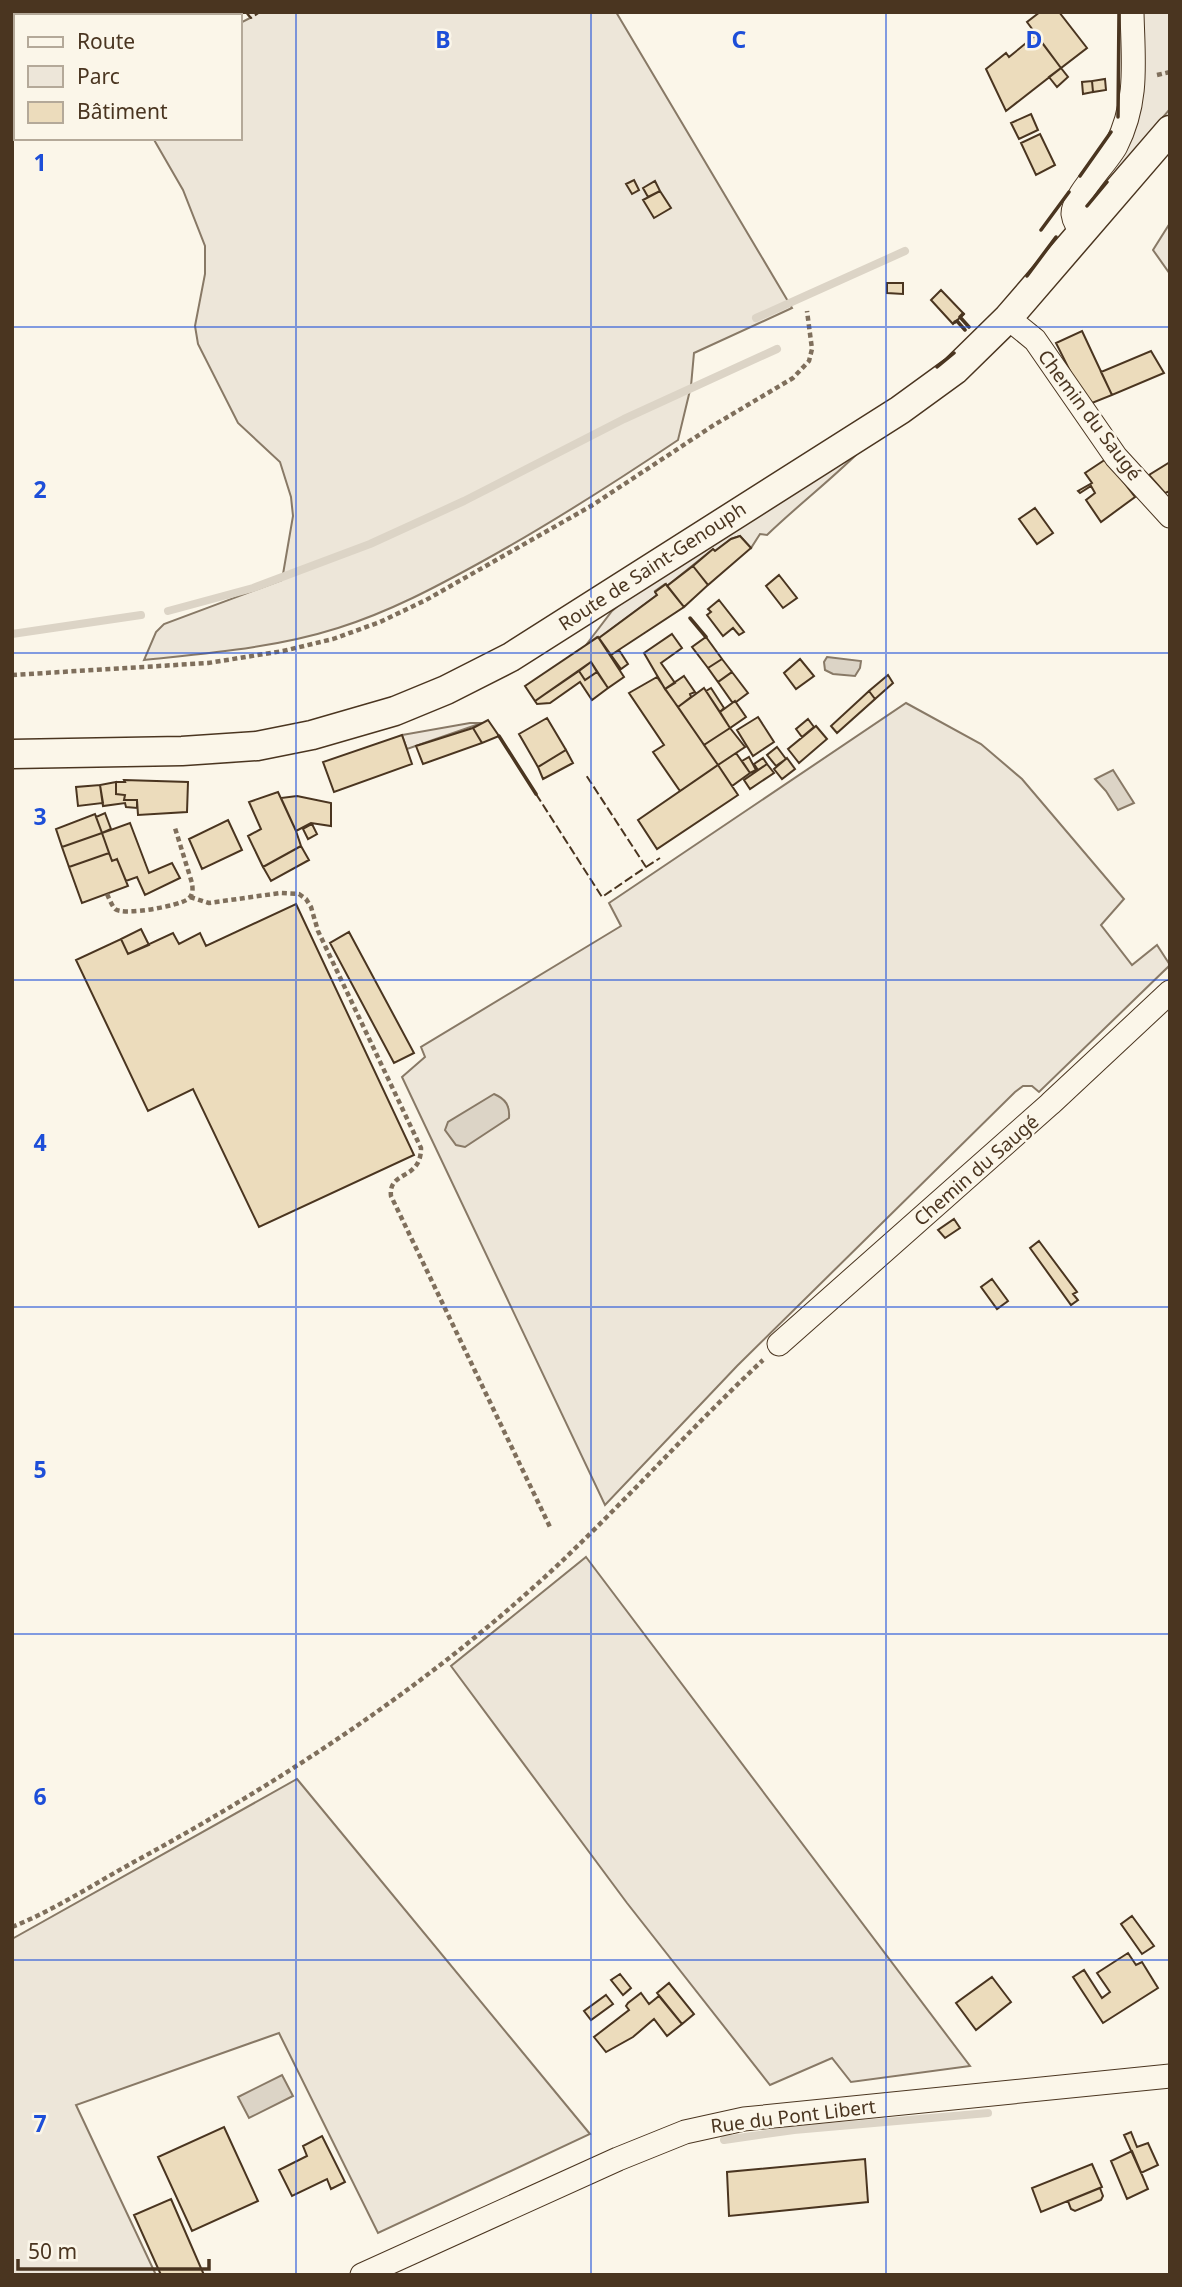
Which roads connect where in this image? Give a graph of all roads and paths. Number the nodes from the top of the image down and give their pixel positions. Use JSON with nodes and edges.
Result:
{"nodes":[{"id":1,"x":1132,"y":12,"type":"edge"},
{"id":2,"x":1170,"y":130,"type":"edge"},
{"id":3,"x":1083,"y":233,"type":"junction"},
{"id":4,"x":807,"y":311,"type":"dead end"},
{"id":5,"x":1008,"y":318,"type":"junction"},
{"id":6,"x":1170,"y":516,"type":"edge"},
{"id":7,"x":12,"y":675,"type":"edge"},
{"id":8,"x":12,"y":754,"type":"edge"},
{"id":9,"x":175,"y":828,"type":"dead end"},
{"id":10,"x":107,"y":894,"type":"dead end"},
{"id":11,"x":190,"y":897,"type":"junction"},
{"id":12,"x":1170,"y":992,"type":"edge"},
{"id":13,"x":779,"y":1345,"type":"joint"},
{"id":14,"x":550,"y":1527,"type":"dead end"},
{"id":15,"x":12,"y":1927,"type":"edge"},
{"id":16,"x":1170,"y":2076,"type":"edge"},
{"id":17,"x":362,"y":2275,"type":"edge"}],
"edges":[{"from":1,"to":3,"type":"street"},
{"from":2,"to":3,"type":"street","name":"Route de Saint-Genouph"},
{"from":3,"to":5,"type":"street","name":"Route de Saint-Genouph"},
{"from":4,"to":7,"type":"path"},
{"from":5,"to":6,"type":"street","name":"Chemin du Saugé"},
{"from":5,"to":8,"type":"street","name":"Route de Saint-Genouph"},
{"from":9,"to":11,"type":"path"},
{"from":10,"to":11,"type":"path"},
{"from":11,"to":14,"type":"path"},
{"from":12,"to":13,"type":"street","name":"Chemin du Saugé"},
{"from":13,"to":15,"type":"path"},
{"from":16,"to":17,"type":"street","name":"Rue du Pont Libert"}]}
